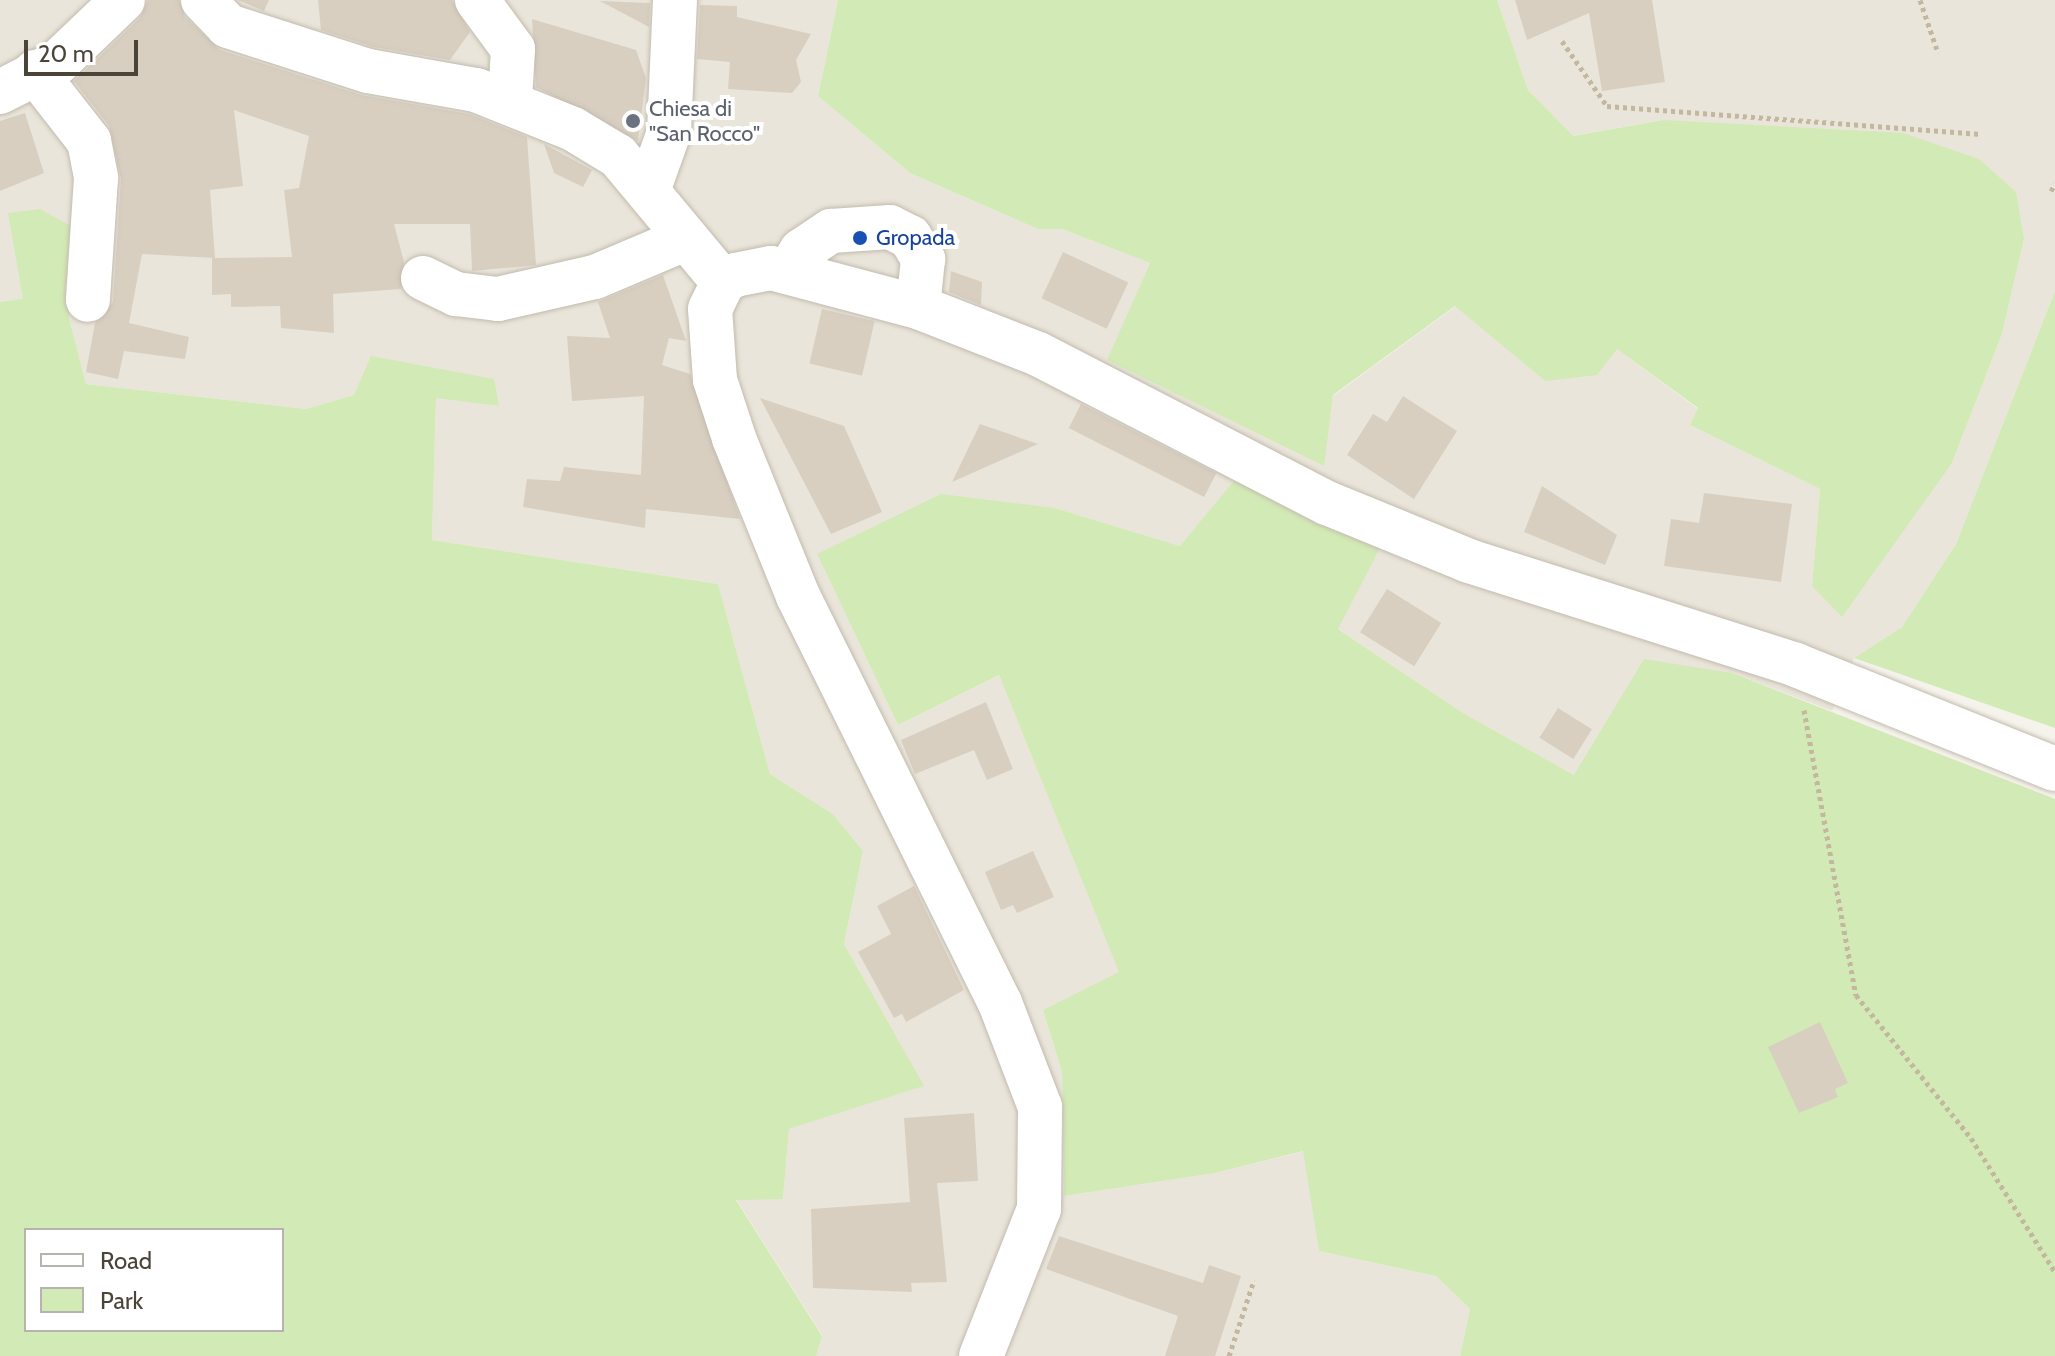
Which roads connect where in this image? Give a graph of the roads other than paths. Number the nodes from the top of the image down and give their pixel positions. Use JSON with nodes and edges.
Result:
{"nodes":[{"id":1,"x":123,"y":0,"type":"edge"},
{"id":2,"x":477,"y":0,"type":"edge"},
{"id":3,"x":675,"y":0,"type":"edge"},
{"id":4,"x":210,"y":3,"type":"edge"},
{"id":5,"x":10,"y":84,"type":"edge"},
{"id":6,"x":510,"y":100,"type":"junction"},
{"id":7,"x":648,"y":191,"type":"junction"},
{"id":8,"x":682,"y":240,"type":"junction"},
{"id":9,"x":788,"y":272,"type":"junction"},
{"id":10,"x":423,"y":278,"type":"dead end"},
{"id":11,"x":723,"y":282,"type":"junction"},
{"id":12,"x":88,"y":300,"type":"dead end"},
{"id":13,"x":918,"y":307,"type":"junction"},
{"id":14,"x":2055,"y":769,"type":"edge"},
{"id":15,"x":981,"y":1356,"type":"edge"}],
"edges":[{"from":1,"to":5,"type":"street"},
{"from":2,"to":6,"type":"street"},
{"from":3,"to":7,"type":"street"},
{"from":4,"to":6,"type":"street"},
{"from":5,"to":12,"type":"street"},
{"from":6,"to":7,"type":"street"},
{"from":7,"to":8,"type":"street"},
{"from":8,"to":10,"type":"street"},
{"from":8,"to":11,"type":"street"},
{"from":9,"to":11,"type":"street"},
{"from":9,"to":13,"type":"street"},
{"from":9,"to":13,"type":"street"},
{"from":11,"to":15,"type":"street"},
{"from":13,"to":14,"type":"street"}]}
